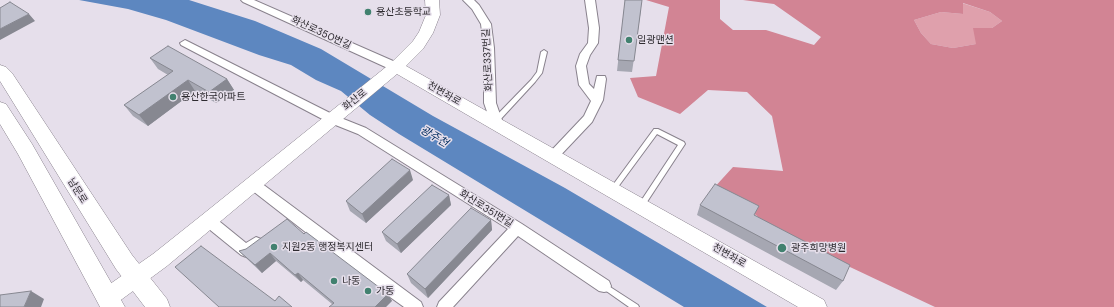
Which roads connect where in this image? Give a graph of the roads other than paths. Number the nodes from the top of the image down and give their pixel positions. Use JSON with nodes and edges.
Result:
{"nodes":[{"id":1,"x":246,"y":0,"type":"edge"},
{"id":2,"x":432,"y":0,"type":"edge"},
{"id":3,"x":468,"y":0,"type":"edge"},
{"id":4,"x":590,"y":0,"type":"edge"},
{"id":5,"x":185,"y":43,"type":"dead end"},
{"id":6,"x":544,"y":52,"type":"dead end"},
{"id":7,"x":391,"y":71,"type":"junction"},
{"id":8,"x":0,"y":72,"type":"edge"},
{"id":9,"x":601,"y":79,"type":"dead end"},
{"id":10,"x":597,"y":100,"type":"junction"},
{"id":11,"x":0,"y":109,"type":"edge"},
{"id":12,"x":332,"y":119,"type":"junction"},
{"id":13,"x":497,"y":122,"type":"junction"},
{"id":14,"x":553,"y":156,"type":"junction"},
{"id":15,"x":253,"y":184,"type":"junction"},
{"id":16,"x":613,"y":190,"type":"junction"},
{"id":17,"x":641,"y":206,"type":"junction"},
{"id":18,"x":295,"y":216,"type":"junction"},
{"id":19,"x":209,"y":221,"type":"junction"},
{"id":20,"x":282,"y":224,"type":"edge"},
{"id":21,"x":517,"y":228,"type":"junction"},
{"id":22,"x":264,"y":237,"type":"edge"},
{"id":23,"x":135,"y":277,"type":"junction"},
{"id":24,"x":604,"y":286,"type":"joint"},
{"id":25,"x":106,"y":304,"type":"edge"},
{"id":26,"x":159,"y":307,"type":"edge"},
{"id":27,"x":416,"y":307,"type":"edge"},
{"id":28,"x":444,"y":307,"type":"edge"},
{"id":29,"x":634,"y":307,"type":"edge"},
{"id":30,"x":816,"y":307,"type":"edge"}],
"edges":[{"from":1,"to":7,"type":"street","name":"화산로350번길"},
{"from":2,"to":7,"type":"main road","name":"화산로"},
{"from":3,"to":13,"type":"street","name":"화산로337번길"},
{"from":4,"to":10,"type":"street"},
{"from":5,"to":12,"type":"street","name":"화산로351번길"},
{"from":6,"to":13,"type":"lane"},
{"from":7,"to":12,"type":"main road","name":"화산로"},
{"from":7,"to":13,"type":"main road","name":"천변좌로"},
{"from":8,"to":23,"type":"main road","name":"남문로"},
{"from":9,"to":10,"type":"street"},
{"from":10,"to":14,"type":"street"},
{"from":11,"to":25,"type":"main road"},
{"from":12,"to":15,"type":"main road","name":"화산로"},
{"from":12,"to":21,"type":"street","name":"화산로351번길"},
{"from":13,"to":14,"type":"main road","name":"천변좌로"},
{"from":14,"to":16,"type":"main road","name":"천변좌로"},
{"from":15,"to":18,"type":"street"},
{"from":15,"to":19,"type":"main road","name":"화산로"},
{"from":16,"to":17,"type":"main road","name":"천변좌로"},
{"from":16,"to":17,"type":"lane"},
{"from":17,"to":30,"type":"main road","name":"천변좌로"},
{"from":18,"to":20,"type":"street"},
{"from":18,"to":27,"type":"street"},
{"from":19,"to":22,"type":"street"},
{"from":19,"to":23,"type":"main road","name":"화산로"},
{"from":21,"to":24,"type":"street","name":"화산로351번길"},
{"from":21,"to":28,"type":"street"},
{"from":23,"to":25,"type":"main road","name":"화산로"},
{"from":23,"to":26,"type":"main road","name":"남문로"},
{"from":24,"to":29,"type":"lane","name":"화산로351번길"}]}
